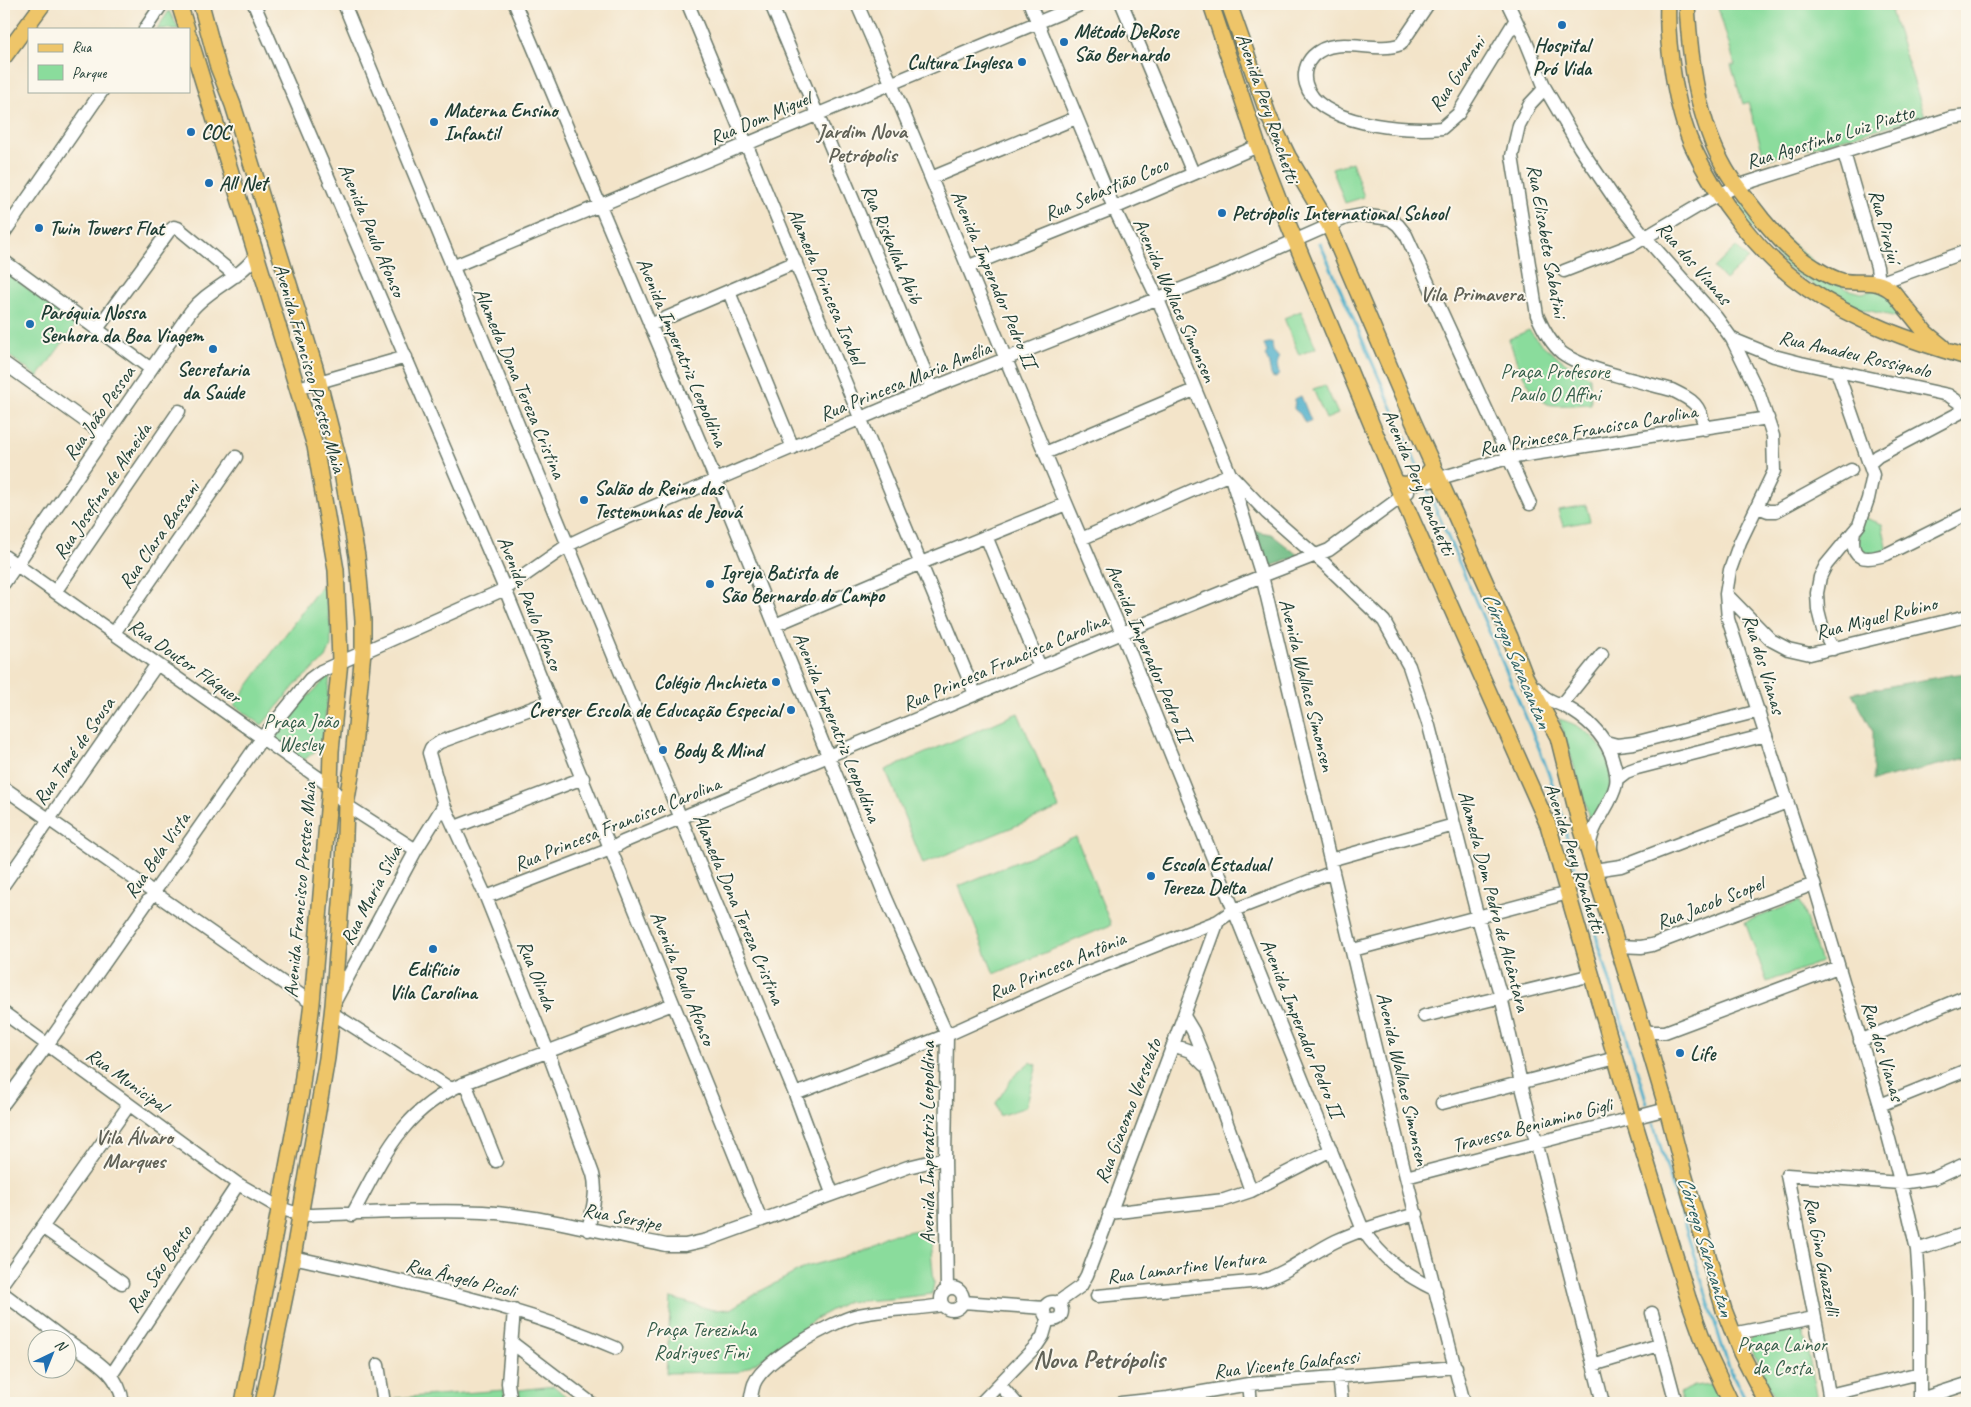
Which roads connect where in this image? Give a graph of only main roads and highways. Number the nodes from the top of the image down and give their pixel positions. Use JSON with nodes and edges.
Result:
{"nodes":[{"id":1,"x":44,"y":4,"type":"edge"},
{"id":2,"x":179,"y":4,"type":"edge"},
{"id":3,"x":201,"y":4,"type":"edge"},
{"id":4,"x":1211,"y":4,"type":"edge"},
{"id":5,"x":1228,"y":4,"type":"edge"},
{"id":6,"x":1668,"y":4,"type":"edge"},
{"id":7,"x":1687,"y":4,"type":"edge"},
{"id":8,"x":186,"y":28,"type":"edge"},
{"id":9,"x":190,"y":33,"type":"edge"},
{"id":10,"x":190,"y":37,"type":"edge"},
{"id":11,"x":4,"y":57,"type":"edge"},
{"id":12,"x":218,"y":67,"type":"junction"},
{"id":13,"x":1905,"y":307,"type":"junction"},
{"id":14,"x":1892,"y":333,"type":"junction"},
{"id":15,"x":1948,"y":352,"type":"junction"},
{"id":16,"x":1967,"y":357,"type":"edge"},
{"id":17,"x":1432,"y":475,"type":"junction"},
{"id":18,"x":1404,"y":488,"type":"junction"},
{"id":19,"x":243,"y":1403,"type":"edge"},
{"id":20,"x":263,"y":1403,"type":"edge"},
{"id":21,"x":1731,"y":1403,"type":"edge"},
{"id":22,"x":1767,"y":1403,"type":"edge"}],
"edges":[{"from":1,"to":11,"type":"main road"},
{"from":2,"to":8,"type":"main road"},
{"from":3,"to":12,"type":"main road","name":"Avenida Francisco Prestes Maia"},
{"from":4,"to":18,"type":"main road","name":"Avenida Pery Ronchetti"},
{"from":5,"to":17,"type":"main road","name":"Avenida Pery Ronchetti"},
{"from":6,"to":14,"type":"main road"},
{"from":7,"to":13,"type":"main road","name":"Rua Pirajuí"},
{"from":9,"to":12,"type":"main road","name":"Avenida Francisco Prestes Maia"},
{"from":10,"to":19,"type":"main road","name":"Avenida Francisco Prestes Maia"},
{"from":12,"to":20,"type":"main road","name":"Avenida Francisco Prestes Maia"},
{"from":13,"to":14,"type":"main road"},
{"from":13,"to":15,"type":"main road","name":"Rua Pirajuí"},
{"from":14,"to":15,"type":"main road"},
{"from":15,"to":16,"type":"main road","name":"Rua Pirajuí"},
{"from":17,"to":18,"type":"main road"},
{"from":17,"to":22,"type":"main road","name":"Avenida Pery Ronchetti"},
{"from":18,"to":21,"type":"main road","name":"Avenida Pery Ronchetti"}]}
